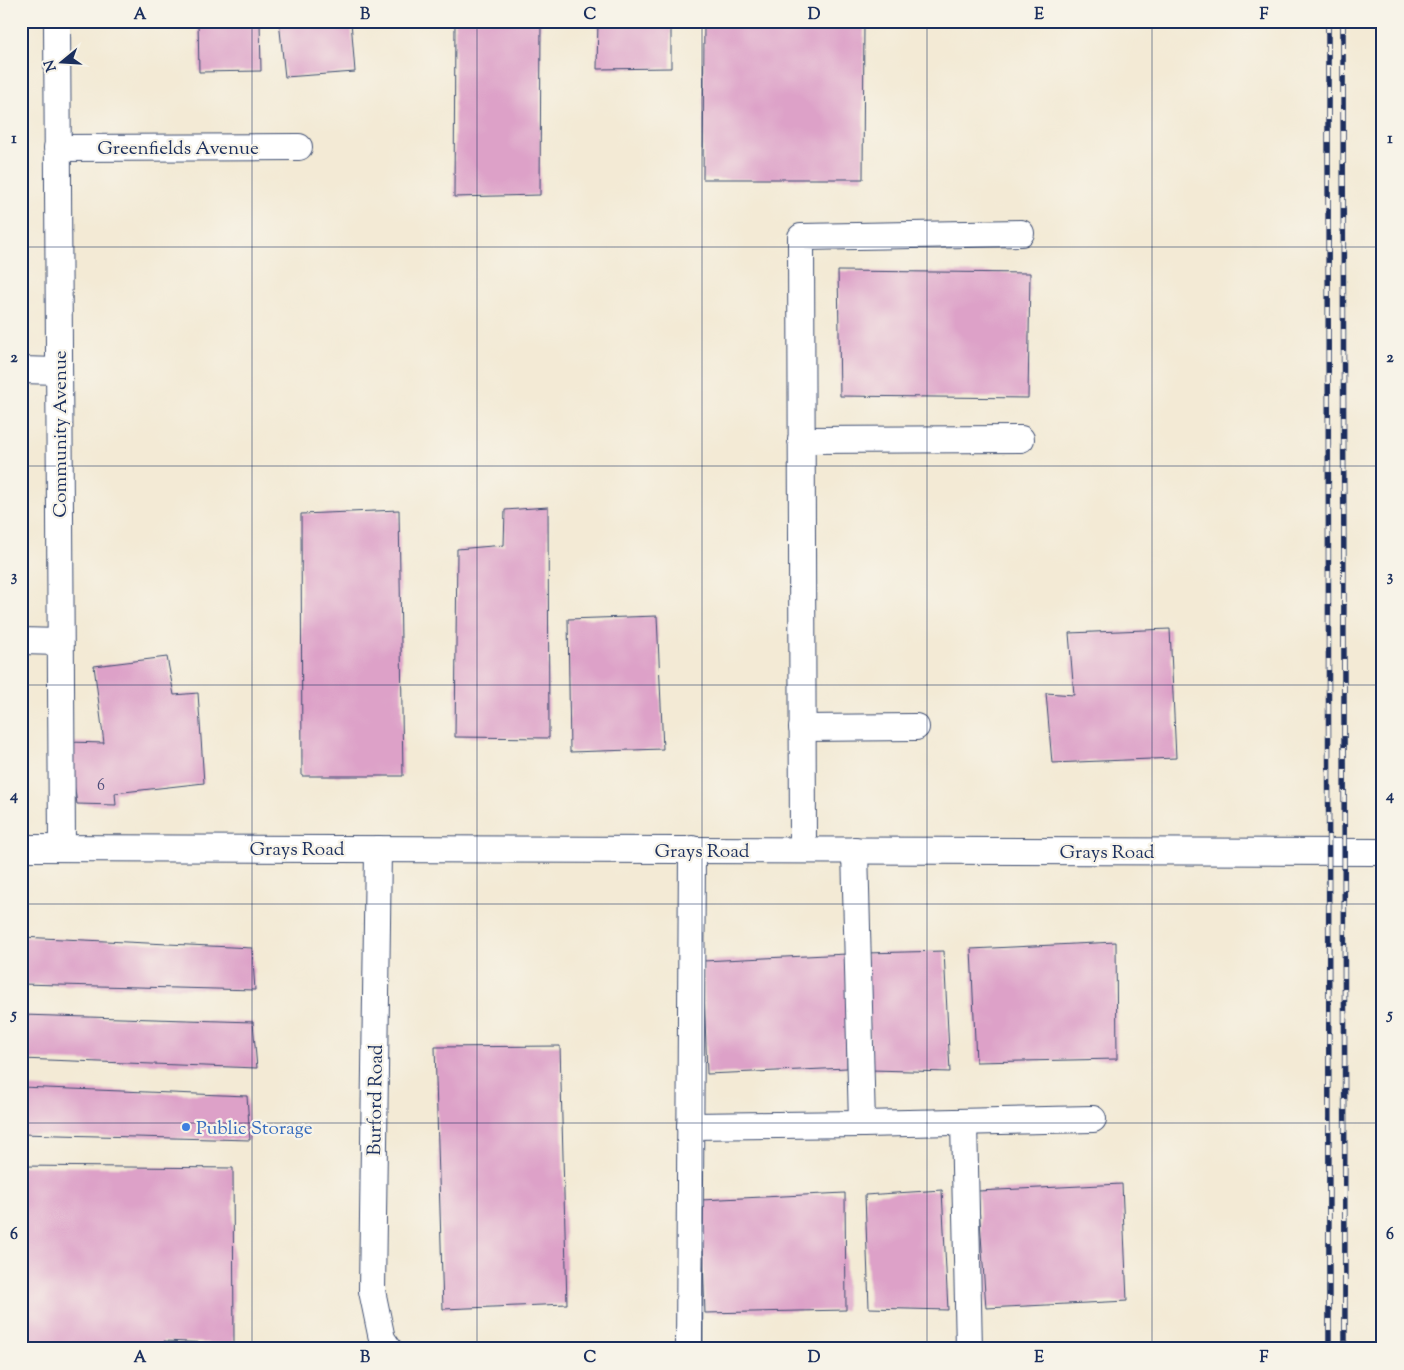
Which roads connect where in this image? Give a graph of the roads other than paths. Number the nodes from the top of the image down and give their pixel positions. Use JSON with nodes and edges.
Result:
{"nodes":[{"id":1,"x":57,"y":21,"type":"edge"},
{"id":2,"x":299,"y":146,"type":"dead end"},
{"id":3,"x":57,"y":148,"type":"junction"},
{"id":4,"x":1021,"y":233,"type":"dead end"},
{"id":5,"x":21,"y":370,"type":"edge"},
{"id":6,"x":59,"y":370,"type":"junction"},
{"id":7,"x":1021,"y":439,"type":"dead end"},
{"id":8,"x":802,"y":440,"type":"junction"},
{"id":9,"x":21,"y":641,"type":"edge"},
{"id":10,"x":60,"y":642,"type":"junction"},
{"id":11,"x":802,"y":728,"type":"junction"},
{"id":12,"x":916,"y":728,"type":"dead end"},
{"id":13,"x":62,"y":847,"type":"junction"},
{"id":14,"x":21,"y":848,"type":"edge"},
{"id":15,"x":378,"y":849,"type":"junction"},
{"id":16,"x":692,"y":850,"type":"junction"},
{"id":17,"x":803,"y":850,"type":"junction"},
{"id":18,"x":855,"y":850,"type":"junction"},
{"id":19,"x":1383,"y":852,"type":"edge"},
{"id":20,"x":1093,"y":1119,"type":"dead end"},
{"id":21,"x":964,"y":1122,"type":"junction"},
{"id":22,"x":862,"y":1124,"type":"junction"},
{"id":23,"x":690,"y":1126,"type":"junction"},
{"id":24,"x":389,"y":1349,"type":"edge"},
{"id":25,"x":689,"y":1349,"type":"edge"},
{"id":26,"x":970,"y":1349,"type":"edge"}],
"edges":[{"from":1,"to":3,"type":"street","name":"Community Avenue"},
{"from":2,"to":3,"type":"street","name":"Greenfields Avenue"},
{"from":3,"to":6,"type":"street","name":"Community Avenue"},
{"from":4,"to":8,"type":"street"},
{"from":5,"to":6,"type":"street"},
{"from":6,"to":10,"type":"street","name":"Community Avenue"},
{"from":7,"to":8,"type":"street"},
{"from":8,"to":11,"type":"street"},
{"from":9,"to":10,"type":"street"},
{"from":10,"to":13,"type":"street","name":"Community Avenue"},
{"from":11,"to":12,"type":"street"},
{"from":11,"to":17,"type":"street"},
{"from":13,"to":14,"type":"street","name":"Grays Road"},
{"from":13,"to":15,"type":"street","name":"Grays Road"},
{"from":15,"to":16,"type":"street","name":"Grays Road"},
{"from":15,"to":24,"type":"street","name":"Burford Road"},
{"from":16,"to":17,"type":"street","name":"Grays Road"},
{"from":16,"to":23,"type":"street"},
{"from":17,"to":18,"type":"street","name":"Grays Road"},
{"from":18,"to":19,"type":"street","name":"Grays Road"},
{"from":18,"to":22,"type":"street"},
{"from":20,"to":21,"type":"street"},
{"from":21,"to":22,"type":"street"},
{"from":21,"to":26,"type":"street"},
{"from":22,"to":23,"type":"street"},
{"from":23,"to":25,"type":"street"}]}
